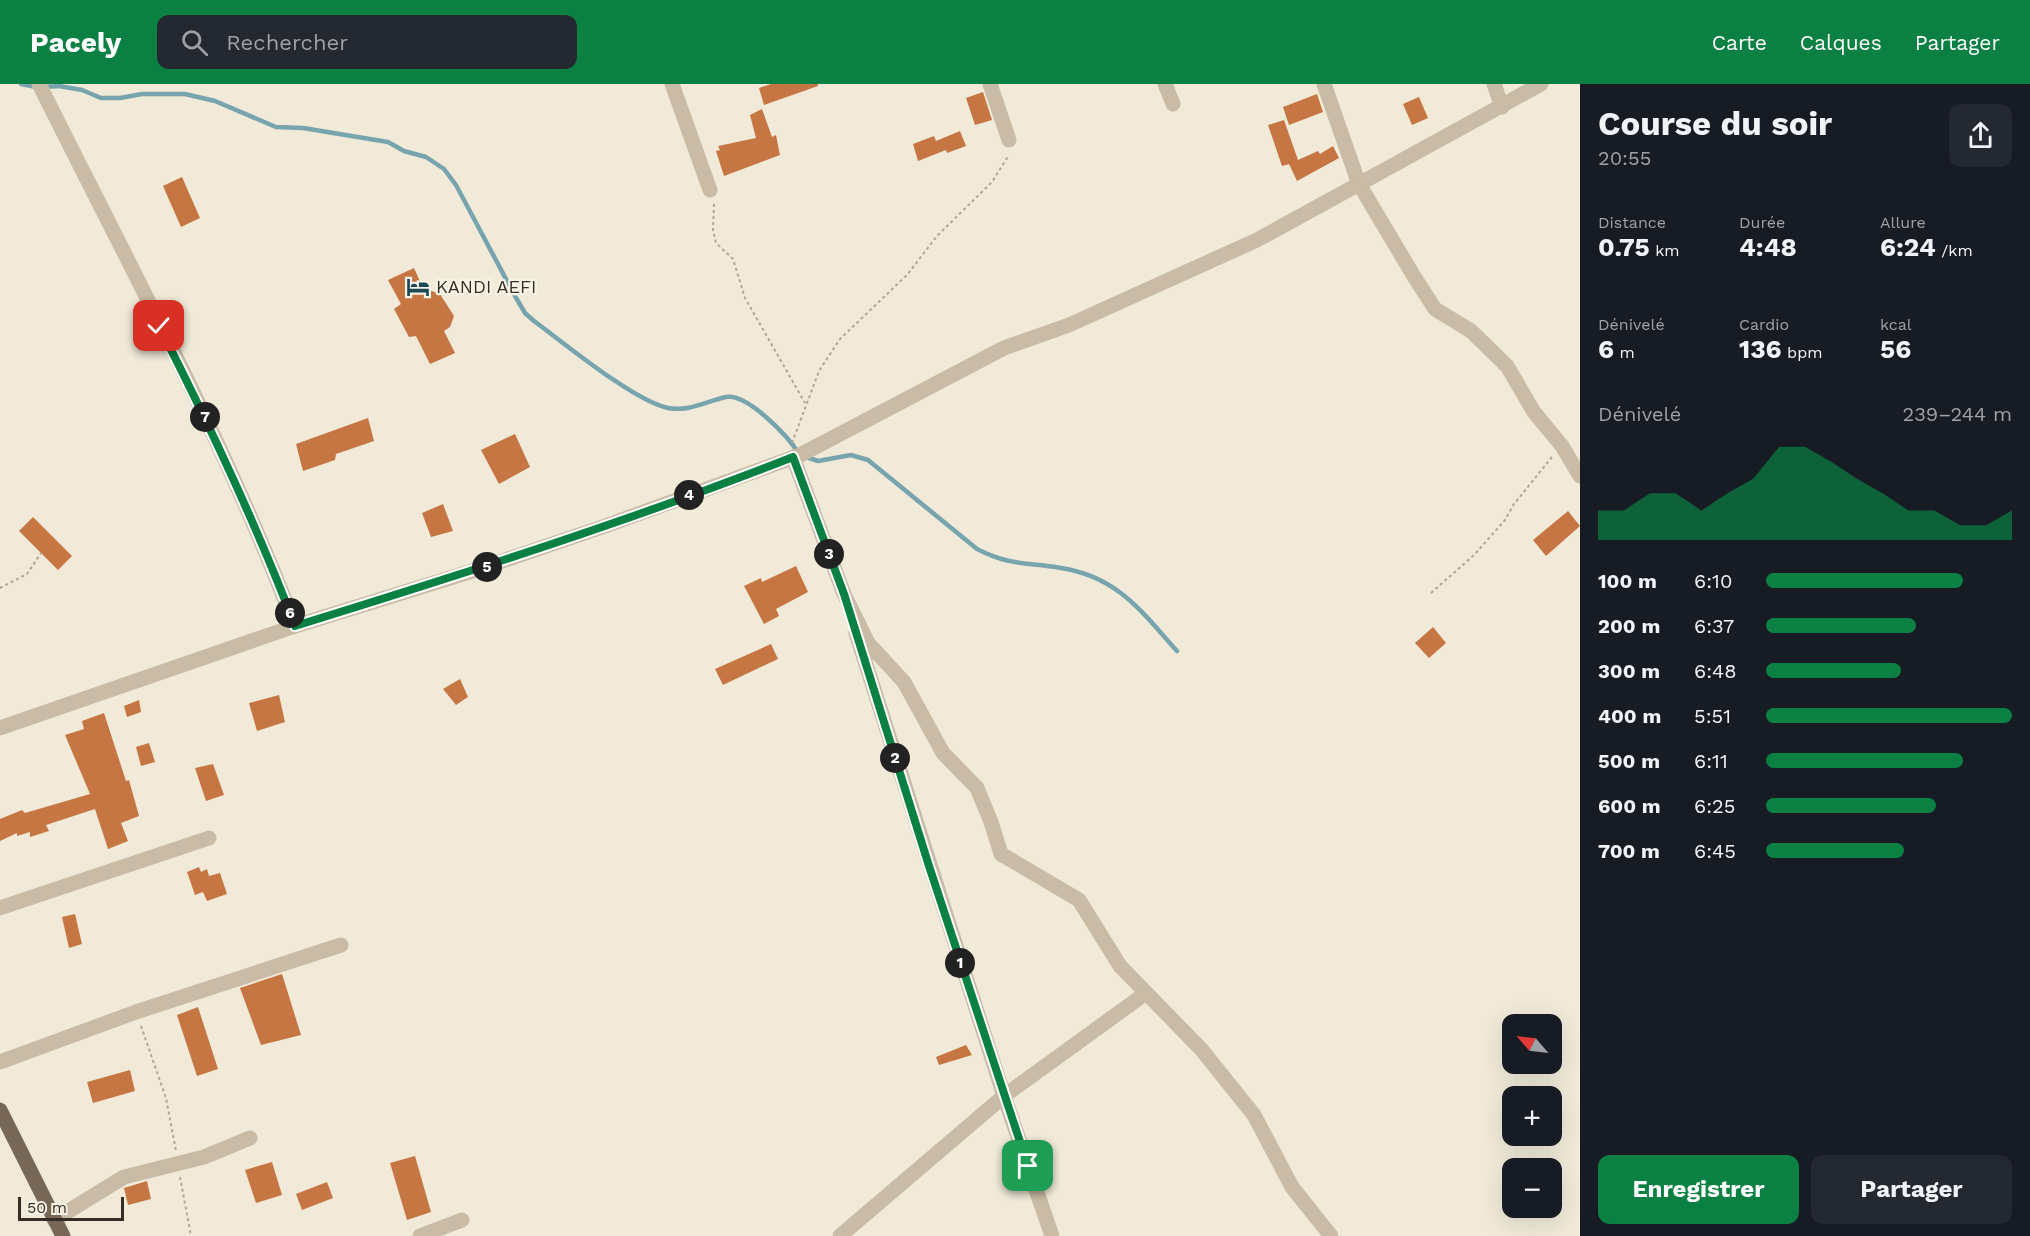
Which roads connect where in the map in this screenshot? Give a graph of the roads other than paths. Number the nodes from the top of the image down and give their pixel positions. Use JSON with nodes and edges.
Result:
{"nodes":[{"id":1,"x":39,"y":84,"type":"edge"},
{"id":2,"x":672,"y":84,"type":"edge"},
{"id":3,"x":990,"y":84,"type":"edge"},
{"id":4,"x":1166,"y":84,"type":"edge"},
{"id":5,"x":1324,"y":84,"type":"edge"},
{"id":6,"x":1494,"y":84,"type":"edge"},
{"id":7,"x":1541,"y":84,"type":"edge"},
{"id":8,"x":1173,"y":104,"type":"dead end"},
{"id":9,"x":1502,"y":107,"type":"junction"},
{"id":10,"x":1009,"y":140,"type":"road end"},
{"id":11,"x":1359,"y":184,"type":"junction"},
{"id":12,"x":710,"y":190,"type":"road end"},
{"id":13,"x":790,"y":458,"type":"junction"},
{"id":14,"x":1580,"y":476,"type":"edge"},
{"id":15,"x":844,"y":594,"type":"junction"},
{"id":16,"x":295,"y":626,"type":"junction"},
{"id":17,"x":0,"y":728,"type":"edge"},
{"id":18,"x":209,"y":838,"type":"dead end"},
{"id":19,"x":0,"y":908,"type":"edge"},
{"id":20,"x":341,"y":945,"type":"dead end"},
{"id":21,"x":1146,"y":993,"type":"junction"},
{"id":22,"x":0,"y":1062,"type":"edge"},
{"id":23,"x":1004,"y":1096,"type":"junction"},
{"id":24,"x":0,"y":1110,"type":"edge"},
{"id":25,"x":250,"y":1138,"type":"dead end"},
{"id":26,"x":54,"y":1220,"type":"junction"},
{"id":27,"x":462,"y":1220,"type":"dead end"},
{"id":28,"x":63,"y":1236,"type":"edge"},
{"id":29,"x":420,"y":1236,"type":"edge"},
{"id":30,"x":840,"y":1236,"type":"edge"},
{"id":31,"x":1052,"y":1236,"type":"edge"},
{"id":32,"x":1331,"y":1236,"type":"edge"}],
"edges":[{"from":1,"to":16,"type":"street"},
{"from":2,"to":12,"type":"street"},
{"from":3,"to":10,"type":"street"},
{"from":4,"to":8,"type":"street"},
{"from":5,"to":11,"type":"street"},
{"from":6,"to":9,"type":"street"},
{"from":7,"to":9,"type":"street"},
{"from":9,"to":11,"type":"street"},
{"from":11,"to":13,"type":"street"},
{"from":11,"to":14,"type":"street"},
{"from":13,"to":15,"type":"street"},
{"from":13,"to":16,"type":"street"},
{"from":15,"to":21,"type":"street"},
{"from":15,"to":23,"type":"street"},
{"from":16,"to":17,"type":"street"},
{"from":18,"to":19,"type":"street"},
{"from":20,"to":22,"type":"street"},
{"from":21,"to":23,"type":"street"},
{"from":21,"to":32,"type":"street"},
{"from":23,"to":30,"type":"street"},
{"from":23,"to":31,"type":"street"},
{"from":24,"to":26,"type":"main road"},
{"from":25,"to":26,"type":"street"},
{"from":26,"to":28,"type":"main road"},
{"from":27,"to":29,"type":"street"}]}
